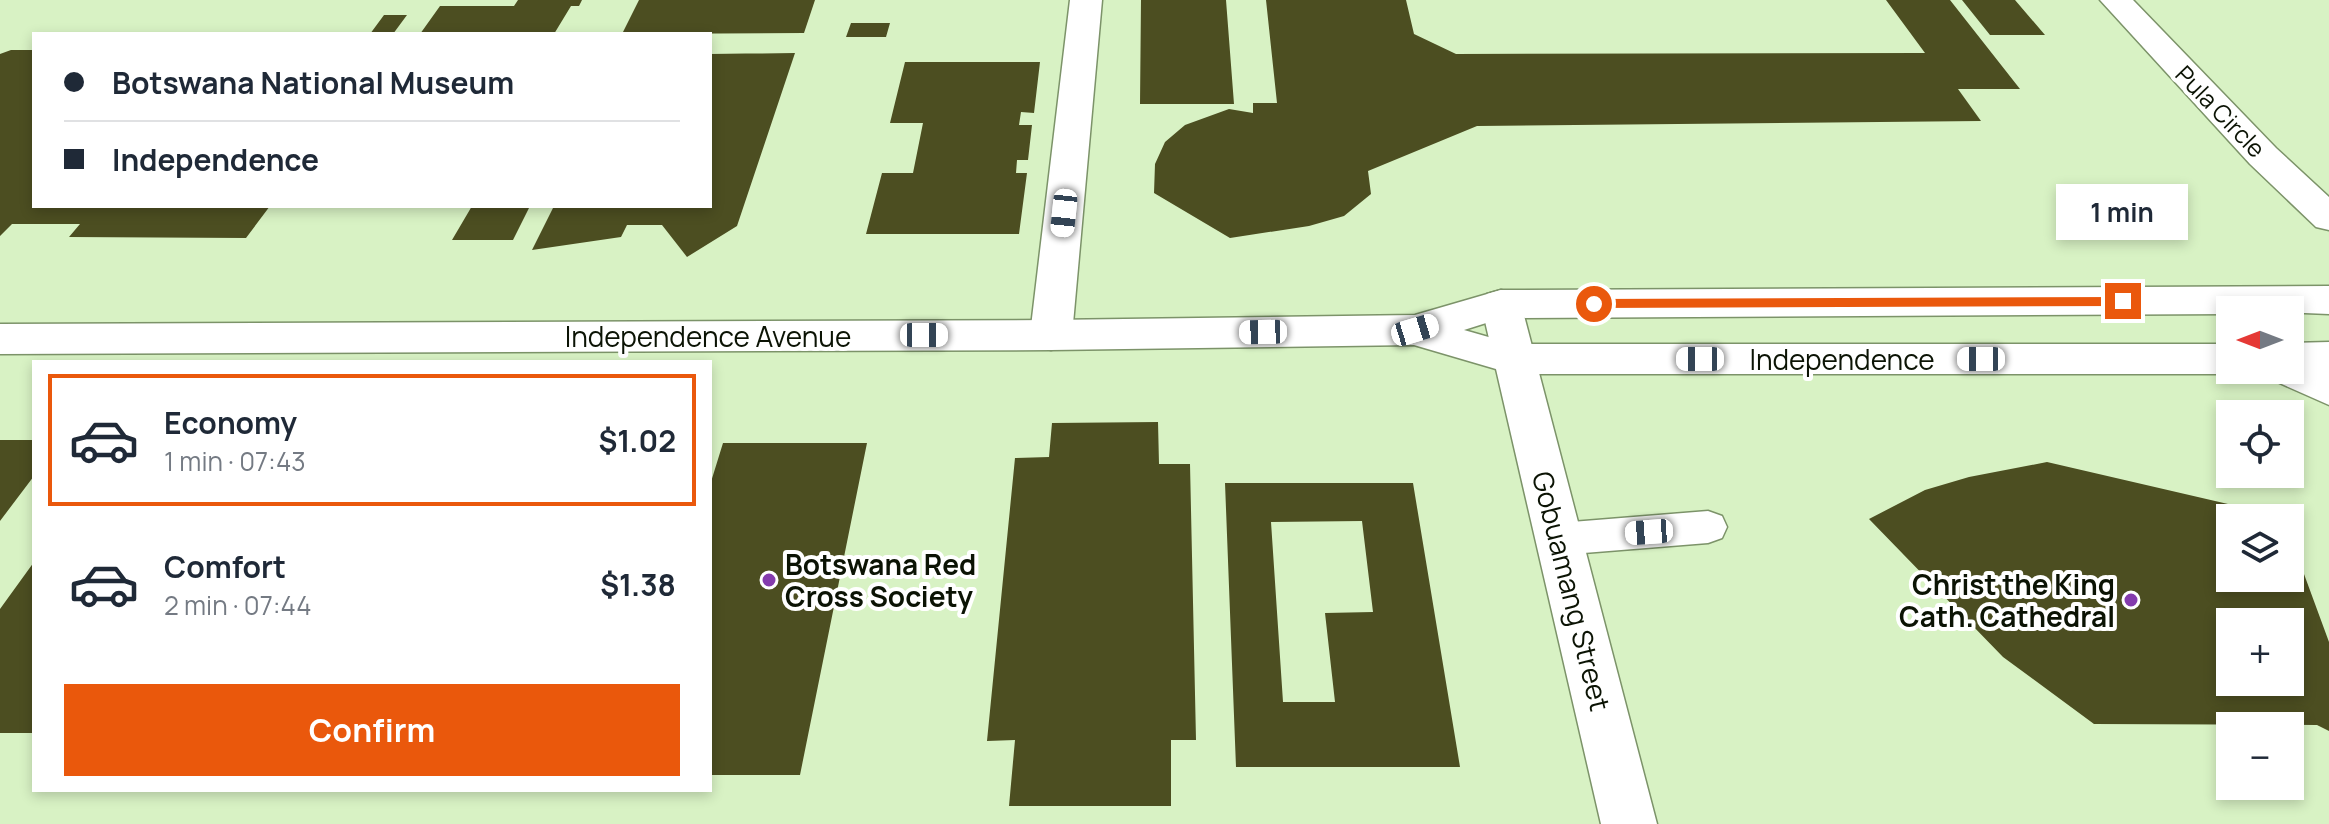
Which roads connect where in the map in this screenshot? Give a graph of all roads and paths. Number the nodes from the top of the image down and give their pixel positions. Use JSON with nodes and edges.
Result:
{"nodes":[{"id":1,"x":1086,"y":0,"type":"edge"},
{"id":2,"x":2116,"y":0,"type":"edge"},
{"id":3,"x":2329,"y":218,"type":"edge"},
{"id":4,"x":2329,"y":300,"type":"edge"},
{"id":5,"x":1501,"y":304,"type":"junction"},
{"id":6,"x":1415,"y":330,"type":"junction"},
{"id":7,"x":1051,"y":335,"type":"junction"},
{"id":8,"x":0,"y":339,"type":"edge"},
{"id":9,"x":2329,"y":357,"type":"edge"},
{"id":10,"x":2304,"y":358,"type":"edge"},
{"id":11,"x":1513,"y":359,"type":"junction"},
{"id":12,"x":2216,"y":359,"type":"edge"},
{"id":13,"x":2304,"y":377,"type":"edge"},
{"id":14,"x":2329,"y":389,"type":"edge"},
{"id":15,"x":1708,"y":527,"type":"dead end"},
{"id":16,"x":1559,"y":539,"type":"junction"},
{"id":17,"x":1629,"y":824,"type":"edge"}],
"edges":[{"from":1,"to":7,"type":"street"},
{"from":2,"to":3,"type":"street","name":"Pula Circle"},
{"from":4,"to":5,"type":"street","name":"Independence"},
{"from":5,"to":6,"type":"street","name":"Independence"},
{"from":5,"to":11,"type":"street","name":"Gobuamang Street"},
{"from":6,"to":7,"type":"street","name":"Independence Avenue"},
{"from":6,"to":11,"type":"street","name":"Independence"},
{"from":7,"to":8,"type":"street","name":"Independence Avenue"},
{"from":9,"to":10,"type":"street"},
{"from":11,"to":12,"type":"street","name":"Independence"},
{"from":11,"to":16,"type":"street","name":"Gobuamang Street"},
{"from":13,"to":14,"type":"street"},
{"from":15,"to":16,"type":"lane"},
{"from":16,"to":17,"type":"street","name":"Gobuamang Street"}]}
